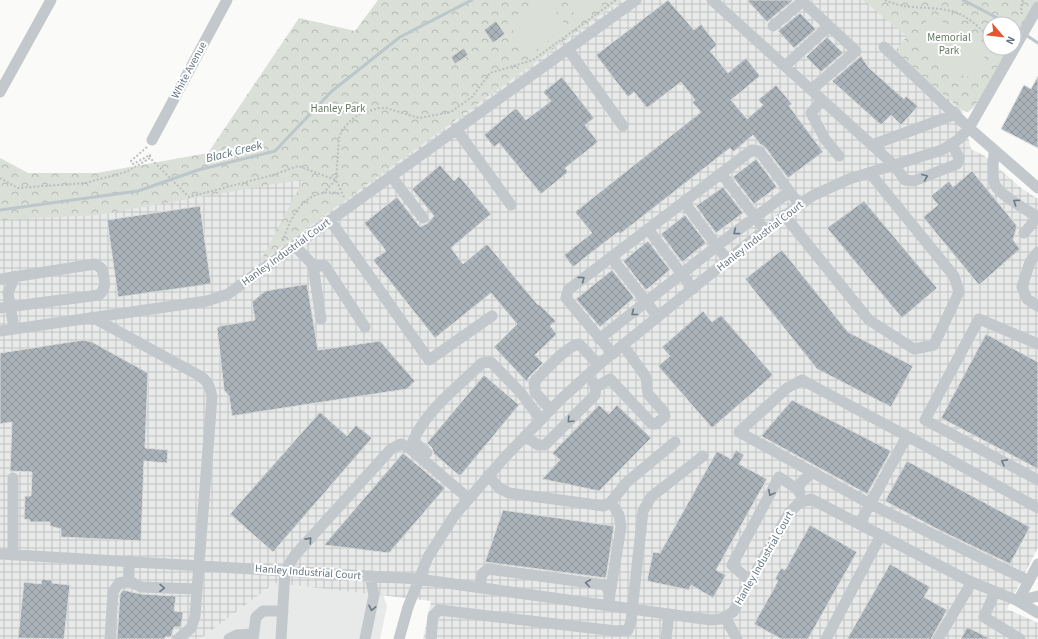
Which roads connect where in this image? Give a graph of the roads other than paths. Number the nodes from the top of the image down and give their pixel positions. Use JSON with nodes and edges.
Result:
{"nodes":[{"id":1,"x":51,"y":0,"type":"edge"},
{"id":2,"x":226,"y":0,"type":"edge"},
{"id":3,"x":636,"y":0,"type":"edge"},
{"id":4,"x":714,"y":1,"type":"edge"},
{"id":5,"x":802,"y":1,"type":"edge"},
{"id":6,"x":1038,"y":7,"type":"edge"},
{"id":7,"x":773,"y":26,"type":"dead end"},
{"id":8,"x":829,"y":26,"type":"junction"},
{"id":9,"x":1022,"y":29,"type":"edge"},
{"id":10,"x":884,"y":47,"type":"dead end"},
{"id":11,"x":568,"y":49,"type":"junction"},
{"id":12,"x":1010,"y":56,"type":"edge"},
{"id":13,"x":784,"y":66,"type":"junction"},
{"id":14,"x":811,"y":90,"type":"junction"},
{"id":15,"x":0,"y":92,"type":"edge"},
{"id":16,"x":822,"y":100,"type":"junction"},
{"id":17,"x":956,"y":114,"type":"junction"},
{"id":18,"x":623,"y":126,"type":"dead end"},
{"id":19,"x":969,"y":128,"type":"junction"},
{"id":20,"x":456,"y":129,"type":"junction"},
{"id":21,"x":152,"y":140,"type":"road end"},
{"id":22,"x":952,"y":144,"type":"junction"},
{"id":23,"x":872,"y":145,"type":"junction"},
{"id":24,"x":994,"y":150,"type":"junction"},
{"id":25,"x":839,"y":156,"type":"dead end"},
{"id":26,"x":894,"y":165,"type":"junction"},
{"id":27,"x":870,"y":173,"type":"junction"},
{"id":28,"x":722,"y":174,"type":"junction"},
{"id":29,"x":391,"y":176,"type":"junction"},
{"id":30,"x":1038,"y":188,"type":"edge"},
{"id":31,"x":789,"y":192,"type":"junction"},
{"id":32,"x":684,"y":202,"type":"junction"},
{"id":33,"x":799,"y":204,"type":"junction"},
{"id":34,"x":511,"y":205,"type":"dead end"},
{"id":35,"x":784,"y":215,"type":"junction"},
{"id":36,"x":1038,"y":217,"type":"edge"},
{"id":37,"x":423,"y":218,"type":"dead end"},
{"id":38,"x":755,"y":218,"type":"junction"},
{"id":39,"x":330,"y":220,"type":"junction"},
{"id":40,"x":648,"y":229,"type":"junction"},
{"id":41,"x":765,"y":230,"type":"junction"},
{"id":42,"x":1024,"y":233,"type":"dead end"},
{"id":43,"x":295,"y":246,"type":"junction"},
{"id":44,"x":717,"y":246,"type":"junction"},
{"id":45,"x":1038,"y":252,"type":"edge"},
{"id":46,"x":611,"y":257,"type":"junction"},
{"id":47,"x":728,"y":260,"type":"junction"},
{"id":48,"x":313,"y":265,"type":"junction"},
{"id":49,"x":683,"y":274,"type":"junction"},
{"id":50,"x":15,"y":276,"type":"junction"},
{"id":51,"x":0,"y":279,"type":"edge"},
{"id":52,"x":693,"y":289,"type":"junction"},
{"id":53,"x":646,"y":303,"type":"junction"},
{"id":54,"x":1038,"y":306,"type":"edge"},
{"id":55,"x":5,"y":307,"type":"edge"},
{"id":56,"x":492,"y":316,"type":"dead end"},
{"id":57,"x":92,"y":317,"type":"junction"},
{"id":58,"x":658,"y":317,"type":"junction"},
{"id":59,"x":321,"y":319,"type":"dead end"},
{"id":60,"x":365,"y":327,"type":"dead end"},
{"id":61,"x":14,"y":328,"type":"junction"},
{"id":62,"x":0,"y":331,"type":"edge"},
{"id":63,"x":599,"y":339,"type":"junction"},
{"id":64,"x":1038,"y":344,"type":"edge"},
{"id":65,"x":623,"y":345,"type":"junction"},
{"id":66,"x":612,"y":354,"type":"junction"},
{"id":67,"x":599,"y":365,"type":"junction"},
{"id":68,"x":588,"y":375,"type":"junction"},
{"id":69,"x":595,"y":391,"type":"junction"},
{"id":70,"x":551,"y":410,"type":"junction"},
{"id":71,"x":541,"y":420,"type":"junction"},
{"id":72,"x":525,"y":436,"type":"junction"},
{"id":73,"x":906,"y":436,"type":"junction"},
{"id":74,"x":675,"y":442,"type":"dead end"},
{"id":75,"x":703,"y":456,"type":"dead end"},
{"id":76,"x":812,"y":472,"type":"junction"},
{"id":77,"x":488,"y":475,"type":"junction"},
{"id":78,"x":13,"y":478,"type":"dead end"},
{"id":79,"x":1038,"y":480,"type":"edge"},
{"id":80,"x":796,"y":488,"type":"junction"},
{"id":81,"x":470,"y":496,"type":"junction"},
{"id":82,"x":805,"y":500,"type":"junction"},
{"id":83,"x":611,"y":502,"type":"junction"},
{"id":84,"x":870,"y":504,"type":"junction"},
{"id":85,"x":1038,"y":508,"type":"edge"},
{"id":86,"x":860,"y":523,"type":"junction"},
{"id":87,"x":881,"y":535,"type":"junction"},
{"id":88,"x":0,"y":554,"type":"edge"},
{"id":89,"x":13,"y":555,"type":"junction"},
{"id":90,"x":129,"y":561,"type":"junction"},
{"id":91,"x":1038,"y":564,"type":"edge"},
{"id":92,"x":199,"y":565,"type":"junction"},
{"id":93,"x":285,"y":570,"type":"junction"},
{"id":94,"x":370,"y":576,"type":"junction"},
{"id":95,"x":418,"y":579,"type":"junction"},
{"id":96,"x":129,"y":581,"type":"junction"},
{"id":97,"x":1029,"y":581,"type":"junction"},
{"id":98,"x":751,"y":582,"type":"junction"},
{"id":99,"x":972,"y":582,"type":"junction"},
{"id":100,"x":480,"y":588,"type":"junction"},
{"id":101,"x":197,"y":589,"type":"junction"},
{"id":102,"x":995,"y":592,"type":"junction"},
{"id":103,"x":610,"y":594,"type":"junction"},
{"id":104,"x":1038,"y":596,"type":"edge"},
{"id":105,"x":1018,"y":602,"type":"junction"},
{"id":106,"x":609,"y":606,"type":"junction"},
{"id":107,"x":631,"y":609,"type":"junction"},
{"id":108,"x":283,"y":611,"type":"junction"},
{"id":109,"x":1038,"y":613,"type":"edge"},
{"id":110,"x":669,"y":614,"type":"junction"},
{"id":111,"x":726,"y":617,"type":"junction"},
{"id":112,"x":628,"y":635,"type":"edge"},
{"id":113,"x":253,"y":636,"type":"edge"},
{"id":114,"x":110,"y":639,"type":"edge"},
{"id":115,"x":178,"y":639,"type":"edge"},
{"id":116,"x":229,"y":639,"type":"edge"},
{"id":117,"x":281,"y":639,"type":"edge"},
{"id":118,"x":365,"y":639,"type":"edge"},
{"id":119,"x":399,"y":639,"type":"edge"},
{"id":120,"x":431,"y":639,"type":"edge"},
{"id":121,"x":666,"y":639,"type":"edge"},
{"id":122,"x":737,"y":639,"type":"edge"},
{"id":123,"x":826,"y":639,"type":"edge"},
{"id":124,"x":938,"y":639,"type":"edge"},
{"id":125,"x":1020,"y":639,"type":"edge"}],
"edges":[{"from":1,"to":15,"type":"street"},
{"from":2,"to":21,"type":"street","name":"White Avenue"},
{"from":3,"to":11,"type":"street","name":"Hanley Industrial Court"},
{"from":4,"to":13,"type":"street"},
{"from":5,"to":7,"type":"street"},
{"from":5,"to":8,"type":"street"},
{"from":6,"to":9,"type":"street","name":"Hanley Industrial Court"},
{"from":8,"to":13,"type":"street"},
{"from":8,"to":14,"type":"street"},
{"from":10,"to":17,"type":"street"},
{"from":11,"to":18,"type":"street"},
{"from":11,"to":20,"type":"street","name":"Hanley Industrial Court"},
{"from":12,"to":19,"type":"street","name":"Hanley Industrial Court"},
{"from":13,"to":14,"type":"street"},
{"from":14,"to":16,"type":"street"},
{"from":16,"to":23,"type":"street"},
{"from":16,"to":25,"type":"street"},
{"from":17,"to":19,"type":"street"},
{"from":17,"to":23,"type":"street"},
{"from":19,"to":22,"type":"street","name":"Hanley Industrial Court"},
{"from":19,"to":24,"type":"street"},
{"from":20,"to":29,"type":"street","name":"Hanley Industrial Court"},
{"from":20,"to":34,"type":"street"},
{"from":22,"to":26,"type":"street","name":"Hanley Industrial Court"},
{"from":26,"to":22,"type":"street","one_way":true},
{"from":23,"to":26,"type":"street"},
{"from":24,"to":30,"type":"street"},
{"from":36,"to":24,"type":"street","one_way":true},
{"from":26,"to":27,"type":"street","name":"Hanley Industrial Court"},
{"from":27,"to":33,"type":"street","name":"Hanley Industrial Court"},
{"from":27,"to":35,"type":"street"},
{"from":28,"to":31,"type":"street"},
{"from":28,"to":32,"type":"street"},
{"from":28,"to":38,"type":"street"},
{"from":29,"to":37,"type":"street"},
{"from":29,"to":39,"type":"street","name":"Hanley Industrial Court"},
{"from":31,"to":33,"type":"street"},
{"from":31,"to":38,"type":"street"},
{"from":32,"to":40,"type":"street"},
{"from":32,"to":44,"type":"street"},
{"from":33,"to":35,"type":"street","name":"Hanley Industrial Court"},
{"from":35,"to":41,"type":"street","name":"Hanley Industrial Court"},
{"from":36,"to":42,"type":"street"},
{"from":38,"to":41,"type":"street"},
{"from":38,"to":44,"type":"street","one_way":true},
{"from":39,"to":43,"type":"street","name":"Hanley Industrial Court"},
{"from":39,"to":56,"type":"street"},
{"from":40,"to":46,"type":"street"},
{"from":40,"to":49,"type":"street"},
{"from":41,"to":47,"type":"street","name":"Hanley Industrial Court"},
{"from":43,"to":48,"type":"street"},
{"from":43,"to":57,"type":"street","name":"Hanley Industrial Court"},
{"from":44,"to":47,"type":"street"},
{"from":44,"to":49,"type":"street"},
{"from":45,"to":54,"type":"street"},
{"from":46,"to":53,"type":"street"},
{"from":63,"to":46,"type":"street","one_way":true},
{"from":47,"to":52,"type":"street","name":"Hanley Industrial Court"},
{"from":48,"to":59,"type":"street"},
{"from":48,"to":60,"type":"street"},
{"from":49,"to":52,"type":"street"},
{"from":49,"to":53,"type":"street"},
{"from":50,"to":51,"type":"street"},
{"from":50,"to":55,"type":"street"},
{"from":50,"to":55,"type":"street"},
{"from":52,"to":58,"type":"street","name":"Hanley Industrial Court"},
{"from":53,"to":58,"type":"street"},
{"from":53,"to":63,"type":"street","one_way":true},
{"from":55,"to":61,"type":"street"},
{"from":57,"to":61,"type":"street","name":"Hanley Industrial Court"},
{"from":57,"to":92,"type":"street"},
{"from":58,"to":65,"type":"street","name":"Hanley Industrial Court"},
{"from":61,"to":62,"type":"street","name":"Hanley Industrial Court"},
{"from":63,"to":66,"type":"street"},
{"from":79,"to":64,"type":"street","one_way":true},
{"from":65,"to":66,"type":"street","name":"Hanley Industrial Court"},
{"from":65,"to":69,"type":"street"},
{"from":66,"to":67,"type":"street","name":"Hanley Industrial Court"},
{"from":67,"to":68,"type":"street","name":"Hanley Industrial Court"},
{"from":67,"to":70,"type":"street"},
{"from":68,"to":69,"type":"street"},
{"from":68,"to":70,"type":"street","name":"Hanley Industrial Court"},
{"from":69,"to":72,"type":"street","one_way":true},
{"from":70,"to":71,"type":"street","name":"Hanley Industrial Court"},
{"from":71,"to":72,"type":"street","name":"Hanley Industrial Court"},
{"from":71,"to":81,"type":"street"},
{"from":72,"to":77,"type":"street","name":"Hanley Industrial Court"},
{"from":73,"to":76,"type":"street"},
{"from":73,"to":84,"type":"street"},
{"from":73,"to":85,"type":"street"},
{"from":74,"to":83,"type":"street"},
{"from":75,"to":107,"type":"street"},
{"from":76,"to":80,"type":"street"},
{"from":76,"to":84,"type":"street"},
{"from":77,"to":81,"type":"street","name":"Hanley Industrial Court"},
{"from":77,"to":83,"type":"street"},
{"from":78,"to":89,"type":"street"},
{"from":80,"to":82,"type":"street"},
{"from":80,"to":98,"type":"street","one_way":true},
{"from":93,"to":81,"type":"street","one_way":true},
{"from":81,"to":95,"type":"street","name":"Hanley Industrial Court"},
{"from":82,"to":86,"type":"street"},
{"from":82,"to":98,"type":"street","name":"Hanley Industrial Court"},
{"from":83,"to":103,"type":"street"},
{"from":84,"to":86,"type":"street"},
{"from":84,"to":97,"type":"street"},
{"from":86,"to":87,"type":"street"},
{"from":87,"to":99,"type":"street"},
{"from":87,"to":123,"type":"street"},
{"from":88,"to":89,"type":"street","name":"Hanley Industrial Court"},
{"from":89,"to":90,"type":"street","name":"Hanley Industrial Court"},
{"from":90,"to":92,"type":"street","name":"Hanley Industrial Court"},
{"from":90,"to":96,"type":"street"},
{"from":91,"to":97,"type":"street"},
{"from":92,"to":93,"type":"street","name":"Hanley Industrial Court"},
{"from":92,"to":101,"type":"street"},
{"from":93,"to":94,"type":"street","name":"Hanley Industrial Court"},
{"from":93,"to":108,"type":"street"},
{"from":94,"to":95,"type":"street","name":"Hanley Industrial Court"},
{"from":94,"to":118,"type":"street","one_way":true},
{"from":95,"to":100,"type":"street","name":"Hanley Industrial Court"},
{"from":95,"to":119,"type":"street"},
{"from":96,"to":101,"type":"street","one_way":true},
{"from":96,"to":114,"type":"street"},
{"from":97,"to":105,"type":"street"},
{"from":98,"to":111,"type":"street","name":"Hanley Industrial Court"},
{"from":99,"to":102,"type":"street"},
{"from":99,"to":124,"type":"street"},
{"from":103,"to":100,"type":"street","one_way":true},
{"from":100,"to":106,"type":"street","name":"Hanley Industrial Court"},
{"from":101,"to":115,"type":"street"},
{"from":102,"to":105,"type":"street"},
{"from":102,"to":125,"type":"street"},
{"from":103,"to":106,"type":"street"},
{"from":104,"to":105,"type":"street"},
{"from":105,"to":109,"type":"street"},
{"from":106,"to":107,"type":"street","name":"Hanley Industrial Court"},
{"from":107,"to":110,"type":"street","name":"Hanley Industrial Court"},
{"from":107,"to":112,"type":"street"},
{"from":108,"to":113,"type":"street"},
{"from":108,"to":117,"type":"street"},
{"from":110,"to":111,"type":"street","name":"Hanley Industrial Court"},
{"from":110,"to":121,"type":"street"},
{"from":111,"to":122,"type":"street"},
{"from":112,"to":120,"type":"street"},
{"from":113,"to":116,"type":"street"}]}
